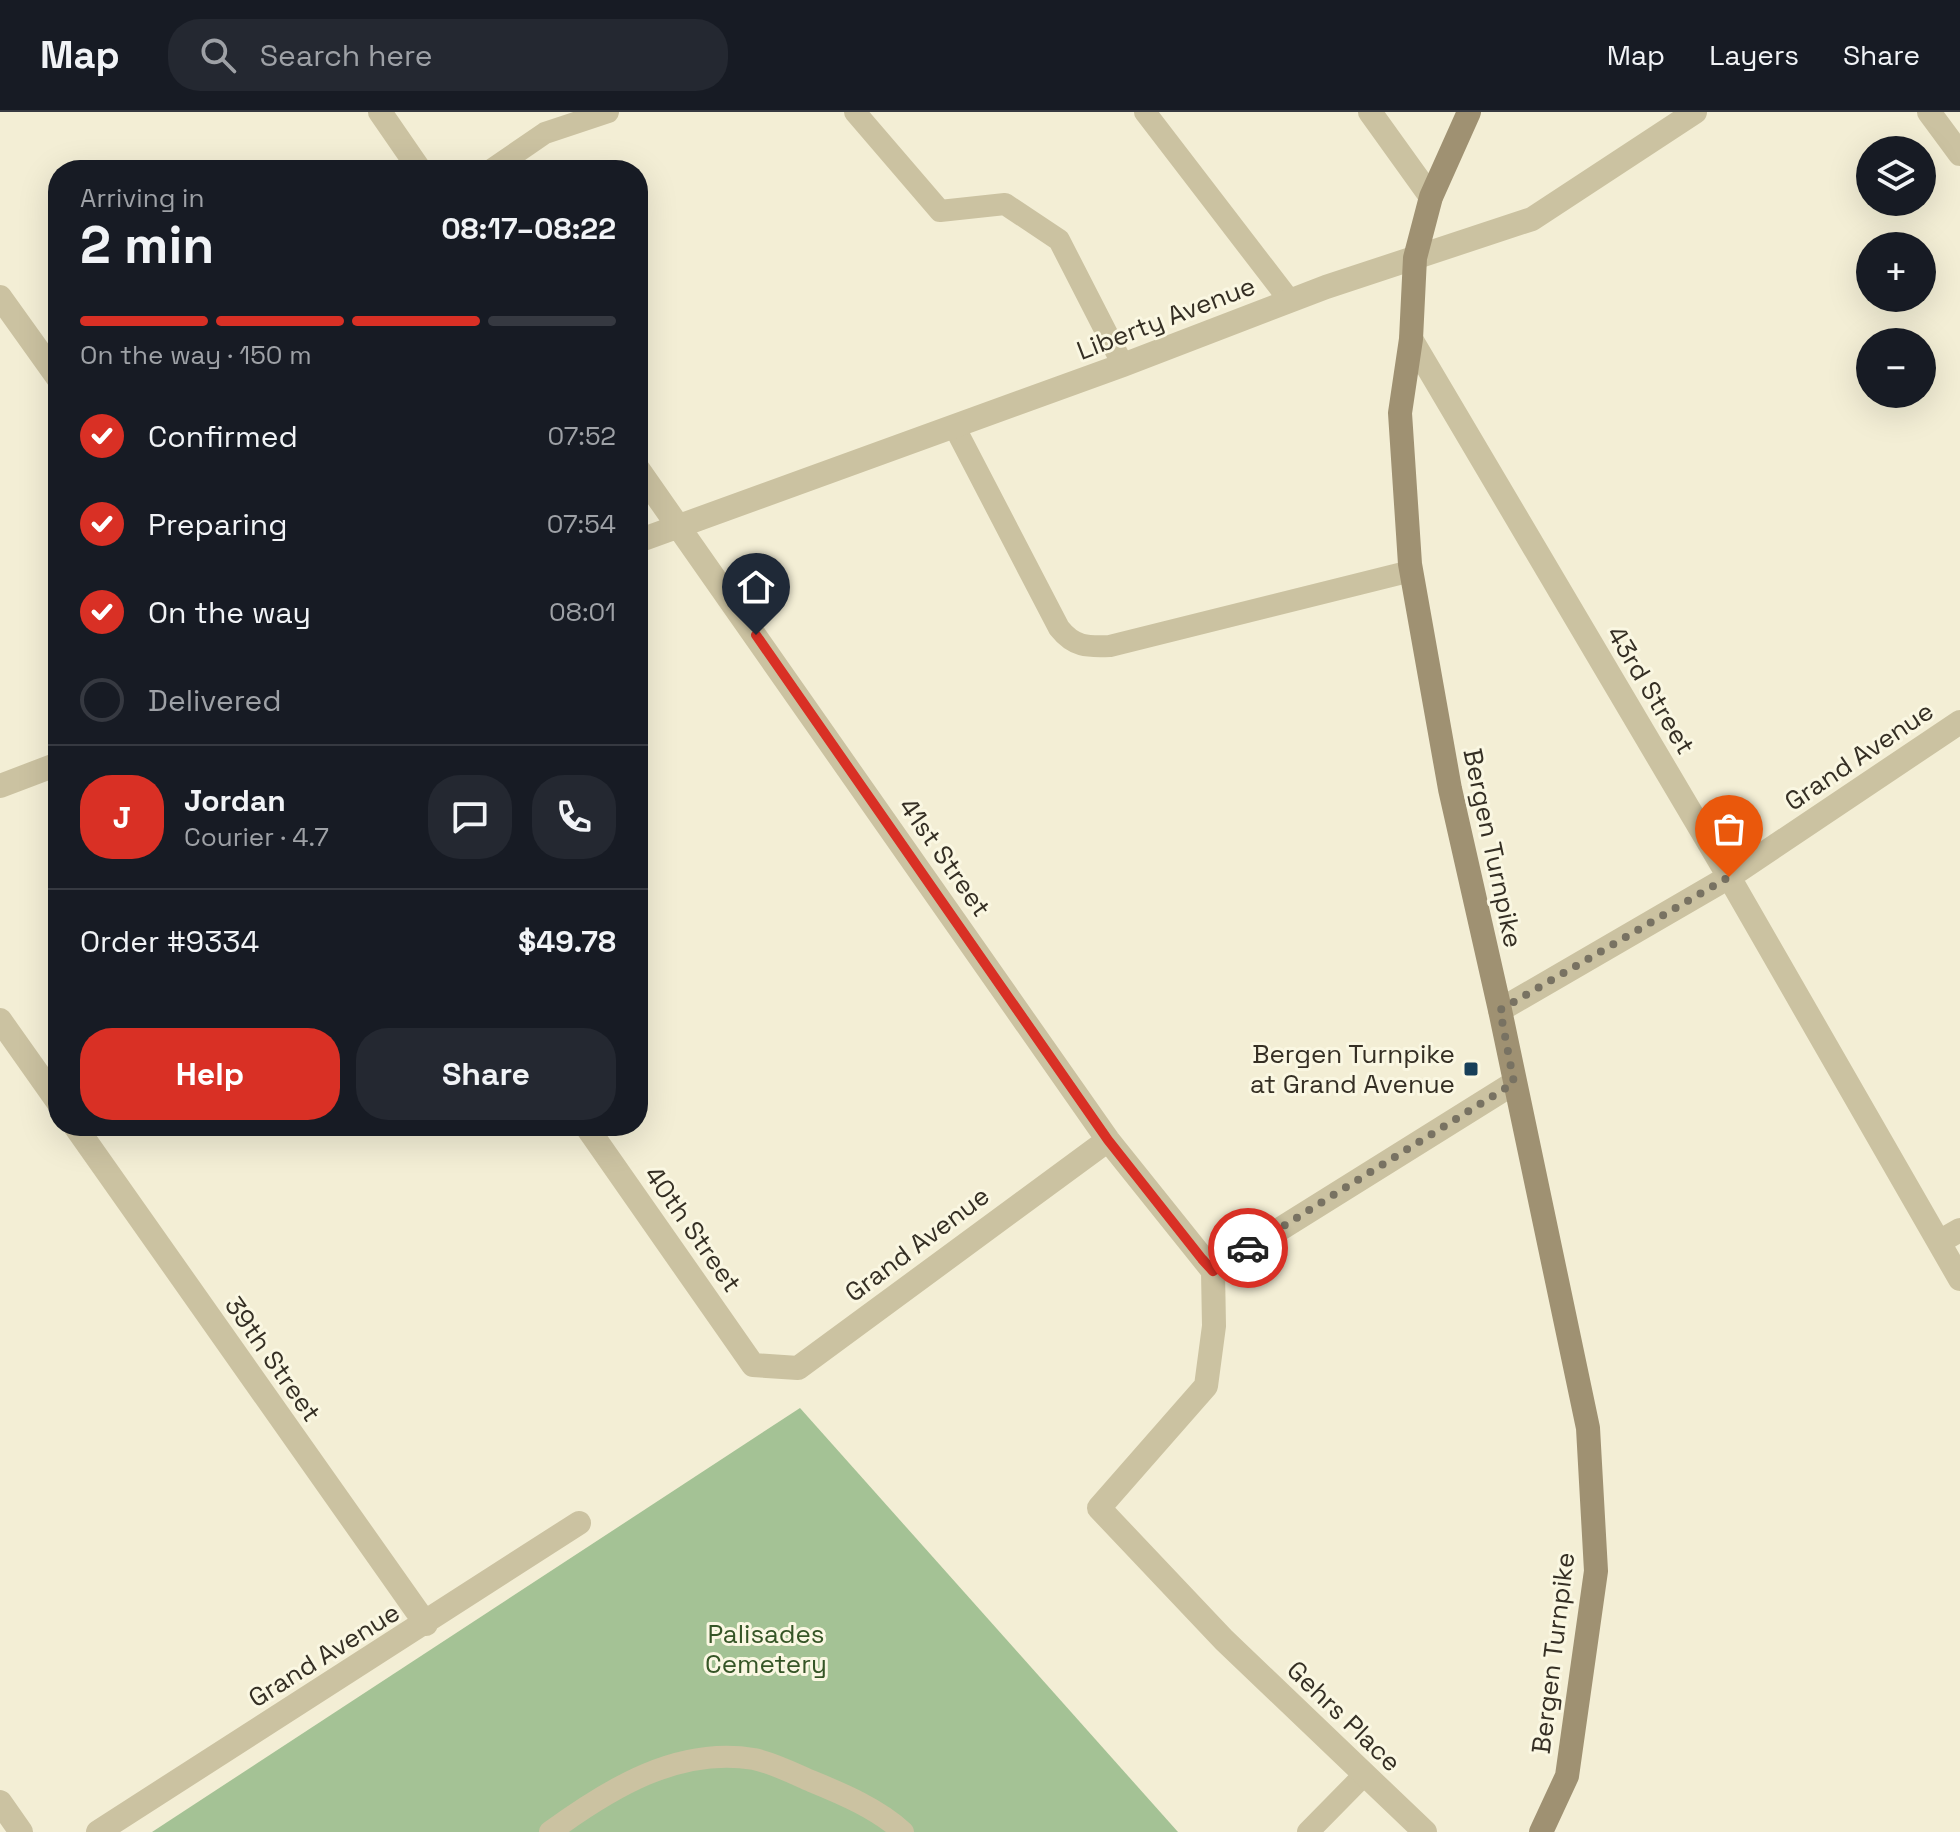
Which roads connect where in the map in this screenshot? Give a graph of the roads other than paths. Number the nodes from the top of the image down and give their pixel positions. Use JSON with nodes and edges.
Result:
{"nodes":[{"id":1,"x":380,"y":112,"type":"edge"},
{"id":2,"x":608,"y":112,"type":"edge"},
{"id":3,"x":855,"y":112,"type":"edge"},
{"id":4,"x":1145,"y":112,"type":"edge"},
{"id":5,"x":1370,"y":112,"type":"edge"},
{"id":6,"x":1469,"y":112,"type":"edge"},
{"id":7,"x":1695,"y":112,"type":"edge"},
{"id":8,"x":1929,"y":112,"type":"edge"},
{"id":9,"x":1960,"y":154,"type":"edge"},
{"id":10,"x":413,"y":160,"type":"edge"},
{"id":11,"x":506,"y":160,"type":"edge"},
{"id":12,"x":1431,"y":197,"type":"junction"},
{"id":13,"x":1415,"y":258,"type":"junction"},
{"id":14,"x":0,"y":297,"type":"edge"},
{"id":15,"x":1290,"y":301,"type":"junction"},
{"id":16,"x":1411,"y":339,"type":"junction"},
{"id":17,"x":48,"y":364,"type":"edge"},
{"id":18,"x":1123,"y":365,"type":"junction"},
{"id":19,"x":954,"y":426,"type":"junction"},
{"id":20,"x":648,"y":483,"type":"edge"},
{"id":21,"x":679,"y":525,"type":"junction"},
{"id":22,"x":648,"y":537,"type":"edge"},
{"id":23,"x":1411,"y":571,"type":"junction"},
{"id":24,"x":1960,"y":722,"type":"edge"},
{"id":25,"x":48,"y":768,"type":"edge"},
{"id":26,"x":0,"y":786,"type":"edge"},
{"id":27,"x":1729,"y":877,"type":"junction"},
{"id":28,"x":1500,"y":1010,"type":"junction"},
{"id":29,"x":0,"y":1020,"type":"edge"},
{"id":30,"x":1514,"y":1083,"type":"junction"},
{"id":31,"x":48,"y":1088,"type":"edge"},
{"id":32,"x":82,"y":1136,"type":"edge"},
{"id":33,"x":593,"y":1136,"type":"edge"},
{"id":34,"x":1108,"y":1140,"type":"junction"},
{"id":35,"x":1960,"y":1230,"type":"edge"},
{"id":36,"x":1939,"y":1242,"type":"junction"},
{"id":37,"x":1213,"y":1271,"type":"junction"},
{"id":38,"x":1960,"y":1279,"type":"edge"},
{"id":39,"x":753,"y":1365,"type":"joint"},
{"id":40,"x":579,"y":1523,"type":"dead end"},
{"id":41,"x":426,"y":1624,"type":"junction"},
{"id":42,"x":1365,"y":1774,"type":"junction"},
{"id":43,"x":0,"y":1802,"type":"edge"},
{"id":44,"x":21,"y":1832,"type":"edge"},
{"id":45,"x":98,"y":1832,"type":"edge"},
{"id":46,"x":550,"y":1832,"type":"edge"},
{"id":47,"x":903,"y":1832,"type":"edge"},
{"id":48,"x":1308,"y":1832,"type":"edge"},
{"id":49,"x":1425,"y":1832,"type":"edge"},
{"id":50,"x":1541,"y":1832,"type":"edge"}],
"edges":[{"from":1,"to":10,"type":"street"},
{"from":2,"to":11,"type":"lane"},
{"from":3,"to":18,"type":"lane"},
{"from":4,"to":15,"type":"lane"},
{"from":5,"to":12,"type":"street"},
{"from":6,"to":12,"type":"main road","name":"Bergen Turnpike"},
{"from":7,"to":13,"type":"street","name":"Liberty Avenue"},
{"from":8,"to":9,"type":"street"},
{"from":12,"to":13,"type":"main road","name":"Bergen Turnpike"},
{"from":13,"to":15,"type":"street","name":"Liberty Avenue"},
{"from":13,"to":16,"type":"main road","name":"Bergen Turnpike"},
{"from":14,"to":17,"type":"street"},
{"from":15,"to":18,"type":"street","name":"Liberty Avenue"},
{"from":16,"to":23,"type":"main road","name":"Bergen Turnpike"},
{"from":16,"to":27,"type":"street","name":"43rd Street"},
{"from":18,"to":19,"type":"street","name":"Liberty Avenue"},
{"from":19,"to":21,"type":"street","name":"Liberty Avenue"},
{"from":19,"to":23,"type":"lane"},
{"from":20,"to":21,"type":"street","name":"41st Street"},
{"from":21,"to":22,"type":"street","name":"Liberty Avenue"},
{"from":21,"to":34,"type":"street","name":"41st Street"},
{"from":23,"to":28,"type":"main road","name":"Bergen Turnpike"},
{"from":24,"to":27,"type":"street","name":"Grand Avenue"},
{"from":25,"to":26,"type":"street"},
{"from":27,"to":28,"type":"street","name":"Grand Avenue"},
{"from":27,"to":36,"type":"street","name":"43rd Street"},
{"from":28,"to":30,"type":"main road","name":"Bergen Turnpike"},
{"from":29,"to":31,"type":"street"},
{"from":30,"to":37,"type":"street"},
{"from":30,"to":50,"type":"main road","name":"Bergen Turnpike"},
{"from":32,"to":41,"type":"street","name":"39th Street"},
{"from":33,"to":39,"type":"street","name":"40th Street"},
{"from":34,"to":37,"type":"street","name":"41st Street"},
{"from":34,"to":39,"type":"street","name":"Grand Avenue"},
{"from":35,"to":36,"type":"street"},
{"from":36,"to":38,"type":"street","name":"43rd Street"},
{"from":37,"to":42,"type":"street","name":"Gehrs Place"},
{"from":40,"to":41,"type":"street","name":"Grand Avenue"},
{"from":41,"to":45,"type":"street","name":"Grand Avenue"},
{"from":42,"to":48,"type":"lane"},
{"from":42,"to":49,"type":"street","name":"Gehrs Place"},
{"from":43,"to":44,"type":"street"},
{"from":46,"to":47,"type":"lane"}]}
